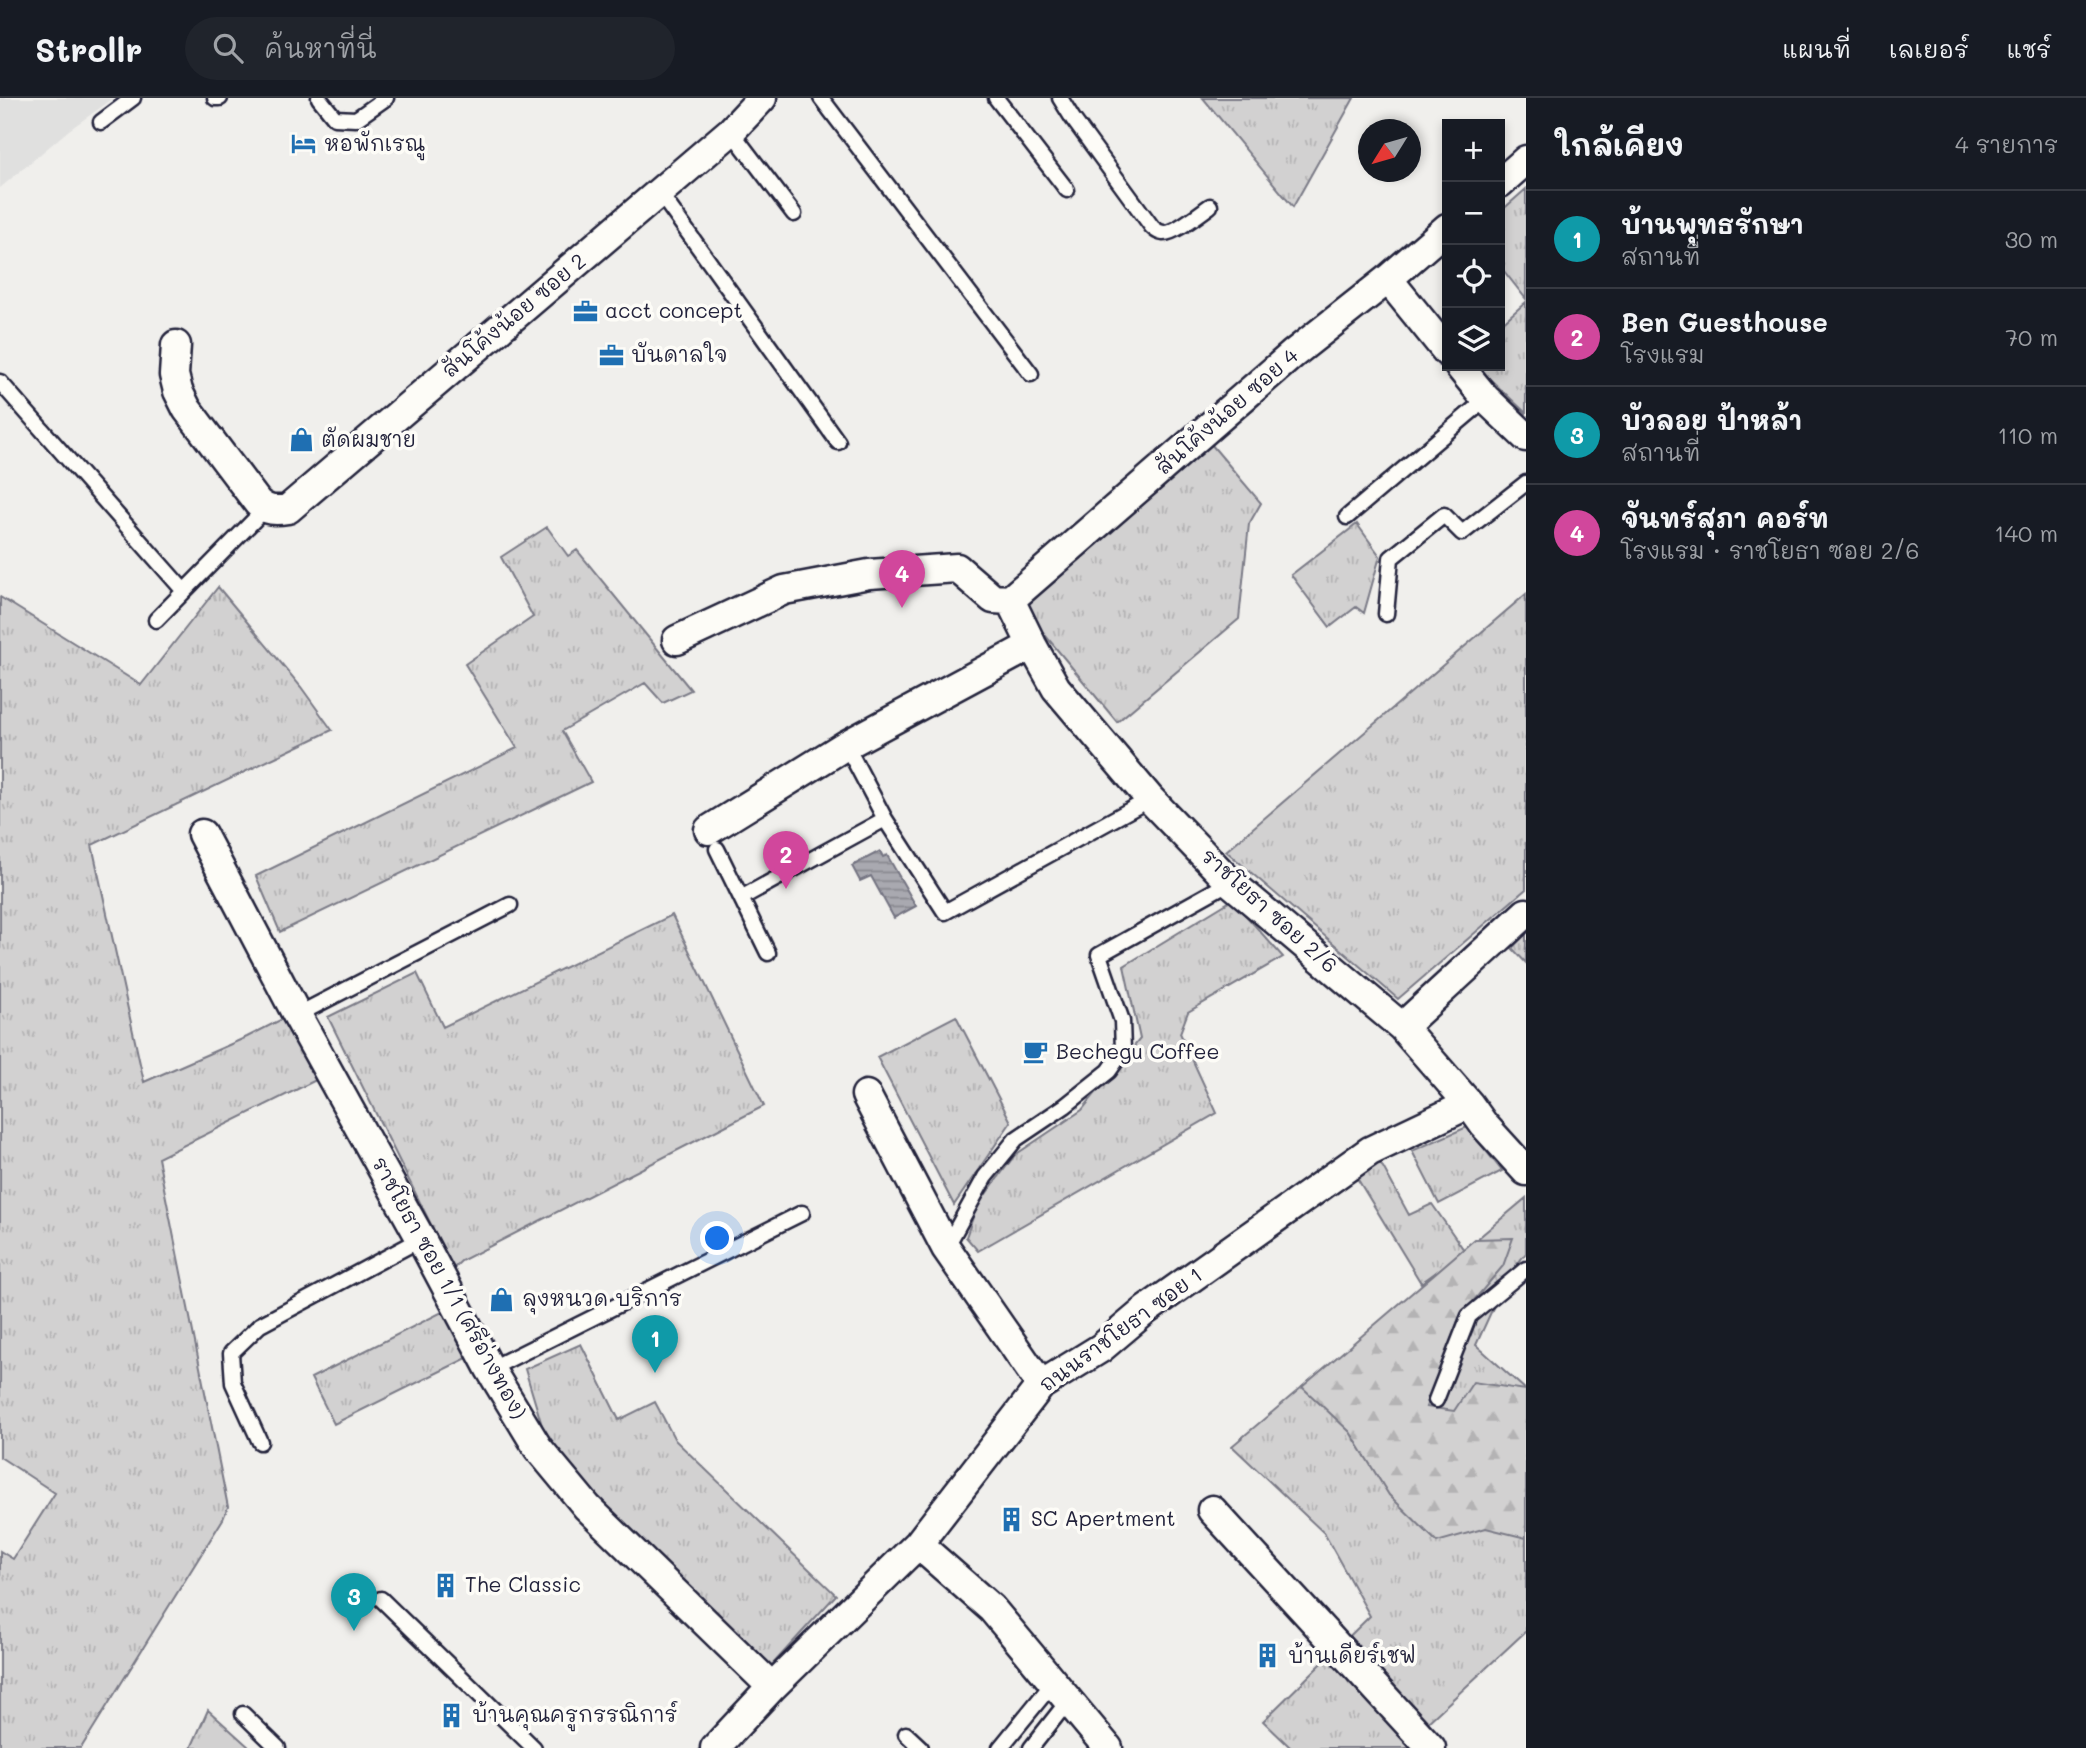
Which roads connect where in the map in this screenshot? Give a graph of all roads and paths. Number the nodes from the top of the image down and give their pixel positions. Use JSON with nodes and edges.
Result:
{"nodes":[{"id":1,"x":133,"y":98,"type":"edge"},
{"id":2,"x":215,"y":98,"type":"edge"},
{"id":3,"x":220,"y":98,"type":"edge"},
{"id":4,"x":319,"y":98,"type":"edge"},
{"id":5,"x":386,"y":98,"type":"edge"},
{"id":6,"x":762,"y":98,"type":"edge"},
{"id":7,"x":821,"y":98,"type":"edge"},
{"id":8,"x":996,"y":98,"type":"edge"},
{"id":9,"x":1060,"y":98,"type":"edge"},
{"id":10,"x":101,"y":122,"type":"dead end"},
{"id":11,"x":731,"y":131,"type":"junction"},
{"id":12,"x":1526,"y":160,"type":"edge"},
{"id":13,"x":1501,"y":182,"type":"edge"},
{"id":14,"x":1067,"y":190,"type":"dead end"},
{"id":15,"x":659,"y":192,"type":"junction"},
{"id":16,"x":1210,"y":206,"type":"dead end"},
{"id":17,"x":794,"y":214,"type":"dead end"},
{"id":18,"x":1442,"y":232,"type":"edge"},
{"id":19,"x":1388,"y":279,"type":"junction"},
{"id":20,"x":176,"y":345,"type":"dead end"},
{"id":21,"x":1442,"y":346,"type":"edge"},
{"id":22,"x":1463,"y":371,"type":"edge"},
{"id":23,"x":1031,"y":374,"type":"dead end"},
{"id":24,"x":0,"y":382,"type":"edge"},
{"id":25,"x":1486,"y":399,"type":"junction"},
{"id":26,"x":1526,"y":437,"type":"edge"},
{"id":27,"x":838,"y":442,"type":"dead end"},
{"id":28,"x":1526,"y":483,"type":"edge"},
{"id":29,"x":261,"y":506,"type":"junction"},
{"id":30,"x":1347,"y":517,"type":"dead end"},
{"id":31,"x":184,"y":591,"type":"junction"},
{"id":32,"x":1010,"y":600,"type":"junction"},
{"id":33,"x":1386,"y":614,"type":"dead end"},
{"id":34,"x":156,"y":620,"type":"dead end"},
{"id":35,"x":677,"y":640,"type":"dead end"},
{"id":36,"x":1031,"y":645,"type":"junction"},
{"id":37,"x":846,"y":745,"type":"junction"},
{"id":38,"x":1150,"y":799,"type":"junction"},
{"id":39,"x":885,"y":819,"type":"junction"},
{"id":40,"x":202,"y":834,"type":"dead end"},
{"id":41,"x":713,"y":839,"type":"joint"},
{"id":42,"x":1230,"y":882,"type":"junction"},
{"id":43,"x":741,"y":898,"type":"junction"},
{"id":44,"x":510,"y":905,"type":"dead end"},
{"id":45,"x":1526,"y":913,"type":"edge"},
{"id":46,"x":768,"y":953,"type":"dead end"},
{"id":47,"x":297,"y":1015,"type":"junction"},
{"id":48,"x":1402,"y":1027,"type":"junction"},
{"id":49,"x":866,"y":1095,"type":"dead end"},
{"id":50,"x":1469,"y":1104,"type":"junction"},
{"id":51,"x":1526,"y":1171,"type":"edge"},
{"id":52,"x":802,"y":1213,"type":"dead end"},
{"id":53,"x":421,"y":1239,"type":"junction"},
{"id":54,"x":946,"y":1248,"type":"junction"},
{"id":55,"x":1526,"y":1269,"type":"edge"},
{"id":56,"x":491,"y":1369,"type":"junction"},
{"id":57,"x":1041,"y":1385,"type":"junction"},
{"id":58,"x":1436,"y":1400,"type":"dead end"},
{"id":59,"x":260,"y":1442,"type":"dead end"},
{"id":60,"x":1212,"y":1510,"type":"dead end"},
{"id":61,"x":918,"y":1544,"type":"junction"},
{"id":62,"x":380,"y":1599,"type":"dead end"},
{"id":63,"x":772,"y":1687,"type":"junction"},
{"id":64,"x":1060,"y":1692,"type":"junction"},
{"id":65,"x":243,"y":1714,"type":"dead end"},
{"id":66,"x":906,"y":1734,"type":"dead end"},
{"id":67,"x":278,"y":1748,"type":"edge"},
{"id":68,"x":534,"y":1748,"type":"edge"},
{"id":69,"x":715,"y":1748,"type":"edge"},
{"id":70,"x":921,"y":1748,"type":"edge"},
{"id":71,"x":1000,"y":1748,"type":"edge"},
{"id":72,"x":1031,"y":1748,"type":"edge"},
{"id":73,"x":1108,"y":1748,"type":"edge"},
{"id":74,"x":1431,"y":1748,"type":"edge"}],
"edges":[{"from":1,"to":10,"type":"lane"},
{"from":2,"to":3,"type":"lane"},
{"from":4,"to":5,"type":"lane"},
{"from":6,"to":11,"type":"street","name":"สันโค้งน้อย ซอย 2"},
{"from":7,"to":23,"type":"lane"},
{"from":8,"to":14,"type":"lane"},
{"from":9,"to":16,"type":"lane"},
{"from":11,"to":15,"type":"street","name":"สันโค้งน้อย ซอย 2"},
{"from":11,"to":17,"type":"lane"},
{"from":12,"to":13,"type":"street"},
{"from":15,"to":27,"type":"lane"},
{"from":15,"to":29,"type":"street","name":"สันโค้งน้อย ซอย 2"},
{"from":18,"to":19,"type":"street","name":"สันโค้งน้อย ซอย 4"},
{"from":19,"to":21,"type":"street"},
{"from":19,"to":32,"type":"street","name":"สันโค้งน้อย ซอย 4"},
{"from":20,"to":29,"type":"street"},
{"from":22,"to":25,"type":"street"},
{"from":24,"to":31,"type":"lane"},
{"from":25,"to":26,"type":"street"},
{"from":25,"to":30,"type":"lane"},
{"from":28,"to":33,"type":"lane"},
{"from":29,"to":31,"type":"lane"},
{"from":31,"to":34,"type":"lane"},
{"from":32,"to":35,"type":"street"},
{"from":32,"to":36,"type":"street","name":"ราชโยธา ซอย 2/6"},
{"from":36,"to":37,"type":"street"},
{"from":36,"to":38,"type":"street","name":"ราชโยธา ซอย 2/6"},
{"from":37,"to":39,"type":"lane"},
{"from":37,"to":41,"type":"street"},
{"from":38,"to":39,"type":"lane"},
{"from":38,"to":42,"type":"street","name":"ราชโยธา ซอย 2/6"},
{"from":39,"to":43,"type":"lane"},
{"from":40,"to":47,"type":"street","name":"ราชโยธา ซอย 1/1 (ศรีอ่างทอง)"},
{"from":41,"to":43,"type":"lane"},
{"from":42,"to":48,"type":"street","name":"ราชโยธา ซอย 2/6"},
{"from":42,"to":54,"type":"lane"},
{"from":43,"to":46,"type":"lane"},
{"from":44,"to":47,"type":"lane"},
{"from":45,"to":48,"type":"street"},
{"from":47,"to":53,"type":"street","name":"ราชโยธา ซอย 1/1 (ศรีอ่างทอง)"},
{"from":48,"to":50,"type":"street","name":"ราชโยธา ซอย 2/6"},
{"from":49,"to":54,"type":"street"},
{"from":50,"to":51,"type":"street","name":"ราชโยธา ซอย 2/6"},
{"from":50,"to":57,"type":"street","name":"ถนนราชโยธา ซอย 1"},
{"from":52,"to":56,"type":"lane"},
{"from":53,"to":56,"type":"street","name":"ราชโยธา ซอย 1/1 (ศรีอ่างทอง)"},
{"from":53,"to":59,"type":"lane"},
{"from":54,"to":57,"type":"street"},
{"from":55,"to":58,"type":"lane"},
{"from":56,"to":63,"type":"street","name":"ราชโยธา ซอย 1/1 (ศรีอ่างทอง)"},
{"from":57,"to":61,"type":"street","name":"ถนนราชโยธา ซอย 1"},
{"from":60,"to":74,"type":"street"},
{"from":61,"to":63,"type":"street","name":"ถนนราชโยธา ซอย 1"},
{"from":61,"to":64,"type":"street"},
{"from":62,"to":68,"type":"lane"},
{"from":63,"to":69,"type":"street","name":"ถนนราชโยธา ซอย 1"},
{"from":64,"to":71,"type":"lane"},
{"from":64,"to":72,"type":"lane"},
{"from":64,"to":73,"type":"street"},
{"from":65,"to":67,"type":"lane"},
{"from":66,"to":70,"type":"lane"}]}
